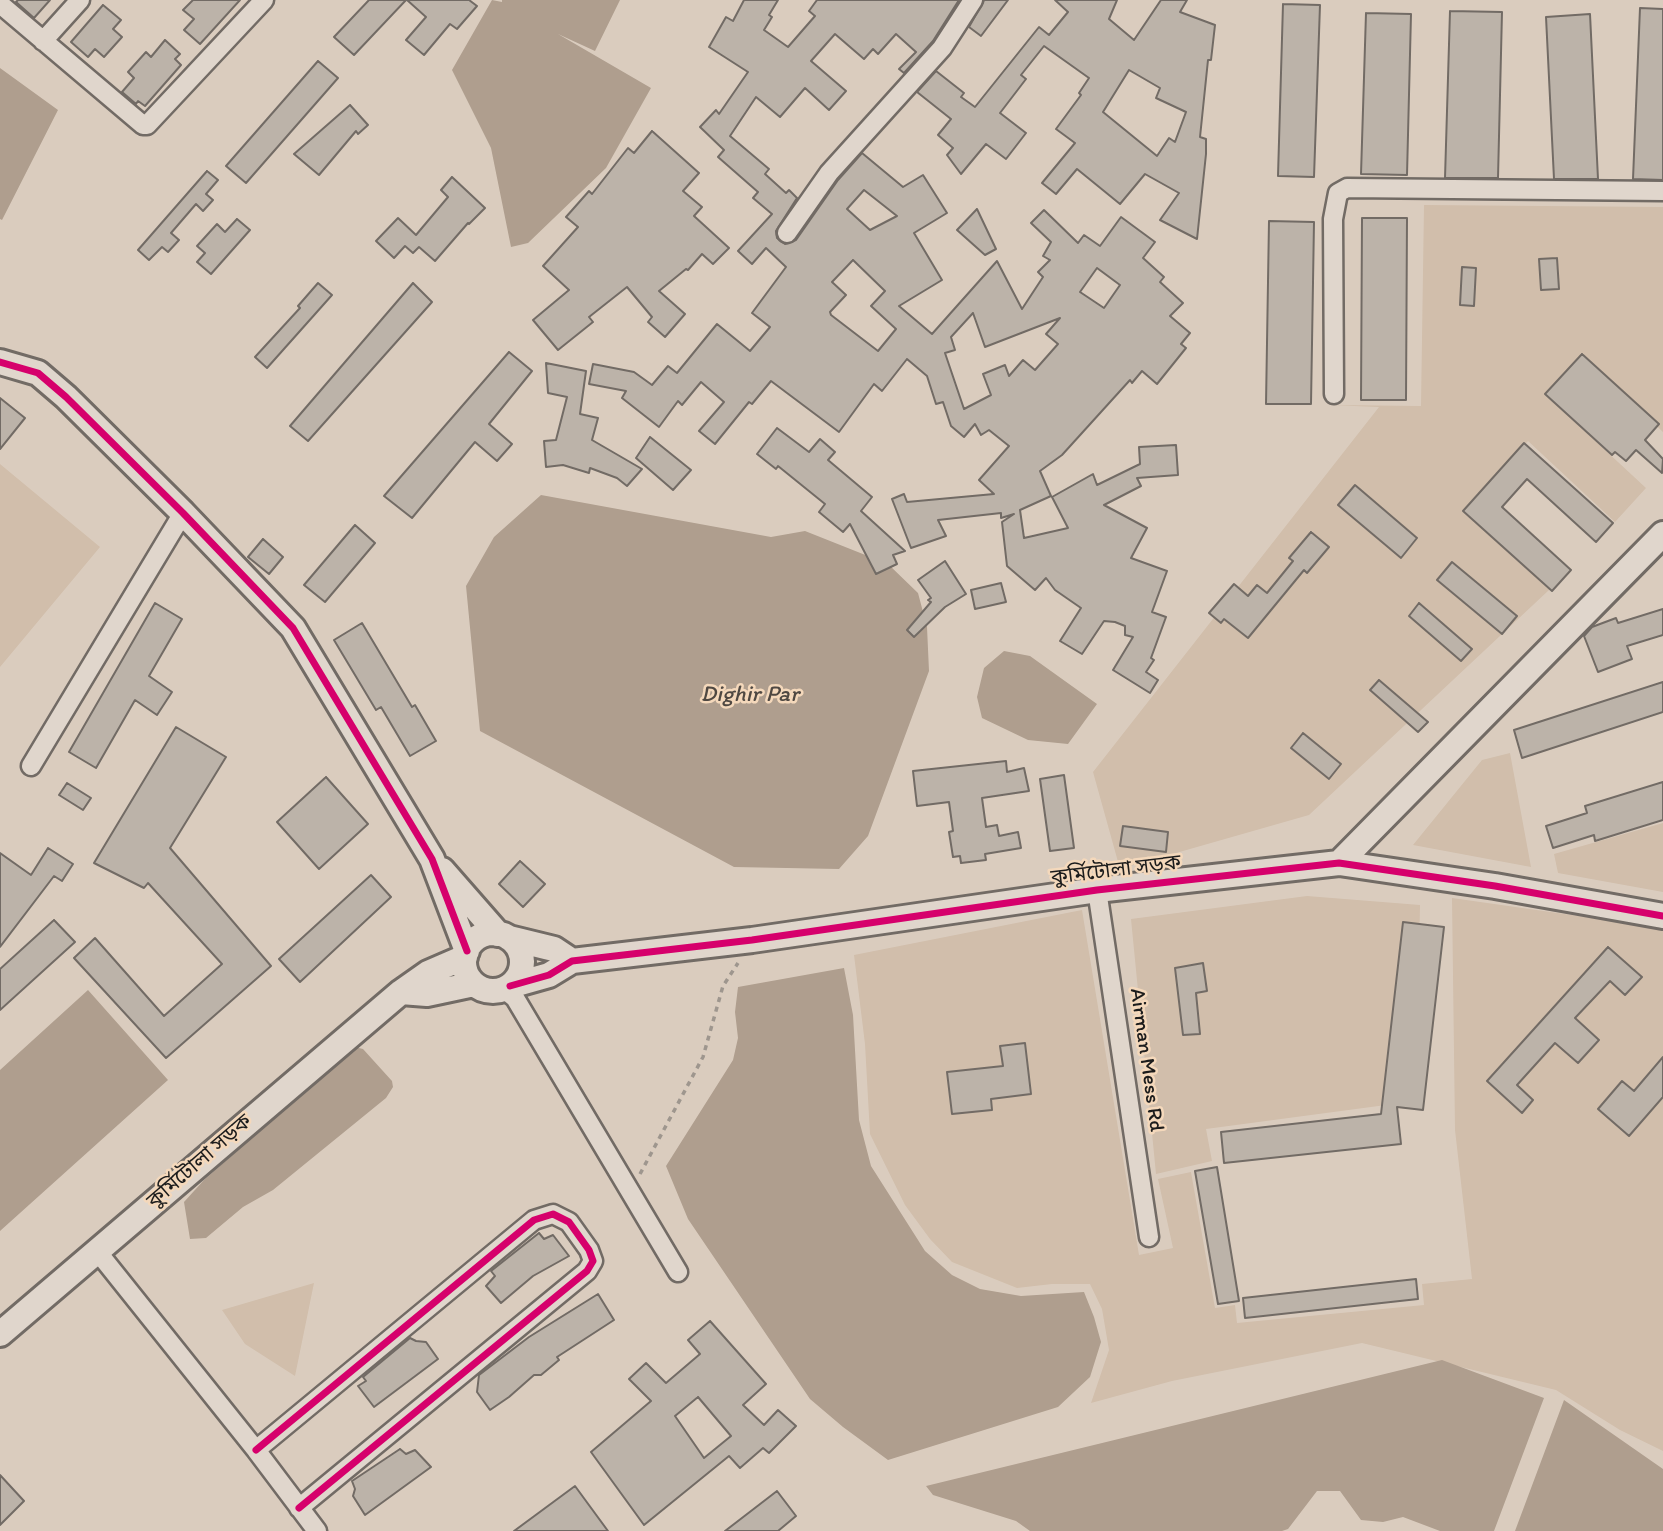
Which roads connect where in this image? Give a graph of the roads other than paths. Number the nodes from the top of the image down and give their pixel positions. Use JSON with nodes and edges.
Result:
{"nodes":[{"id":1,"x":80,"y":0,"type":"edge"},
{"id":2,"x":264,"y":0,"type":"edge"},
{"id":3,"x":973,"y":0,"type":"edge"},
{"id":4,"x":0,"y":4,"type":"edge"},
{"id":5,"x":43,"y":41,"type":"junction"},
{"id":6,"x":1663,"y":191,"type":"edge"},
{"id":7,"x":787,"y":233,"type":"dead end"},
{"id":8,"x":0,"y":362,"type":"edge"},
{"id":9,"x":1334,"y":394,"type":"dead end"},
{"id":10,"x":183,"y":513,"type":"junction"},
{"id":11,"x":1663,"y":534,"type":"edge"},
{"id":12,"x":31,"y":766,"type":"dead end"},
{"id":13,"x":432,"y":859,"type":"junction"},
{"id":14,"x":1339,"y":863,"type":"junction"},
{"id":15,"x":1097,"y":890,"type":"junction"},
{"id":16,"x":1663,"y":916,"type":"edge"},
{"id":17,"x":504,"y":936,"type":"junction"},
{"id":18,"x":466,"y":954,"type":"junction"},
{"id":19,"x":572,"y":961,"type":"junction"},
{"id":20,"x":474,"y":984,"type":"junction"},
{"id":21,"x":507,"y":987,"type":"junction"},
{"id":22,"x":401,"y":992,"type":"junction"},
{"id":23,"x":1149,"y":1237,"type":"dead end"},
{"id":24,"x":97,"y":1251,"type":"junction"},
{"id":25,"x":678,"y":1272,"type":"dead end"},
{"id":26,"x":0,"y":1334,"type":"edge"},
{"id":27,"x":256,"y":1450,"type":"junction"},
{"id":28,"x":299,"y":1508,"type":"junction"},
{"id":29,"x":317,"y":1531,"type":"edge"}],
"edges":[{"from":1,"to":5,"type":"street"},
{"from":2,"to":5,"type":"street"},
{"from":3,"to":7,"type":"street"},
{"from":4,"to":5,"type":"street"},
{"from":6,"to":9,"type":"street"},
{"from":8,"to":10,"type":"street"},
{"from":10,"to":12,"type":"street"},
{"from":10,"to":13,"type":"street"},
{"from":11,"to":14,"type":"street"},
{"from":13,"to":17,"type":"street"},
{"from":13,"to":18,"type":"street"},
{"from":14,"to":15,"type":"street","name":"কুর্মিটোলা সড়ক"},
{"from":14,"to":16,"type":"street","name":"কুর্মিটোলা সড়ক"},
{"from":15,"to":19,"type":"street","name":"কুর্মিটোলা সড়ক"},
{"from":15,"to":23,"type":"street","name":"Airman Mess Rd"},
{"from":17,"to":18,"type":"street"},
{"from":17,"to":19,"type":"street"},
{"from":17,"to":21,"type":"street"},
{"from":18,"to":20,"type":"street"},
{"from":18,"to":22,"type":"street","name":"কুর্মিটোলা সড়ক"},
{"from":19,"to":21,"type":"street"},
{"from":20,"to":21,"type":"street"},
{"from":20,"to":22,"type":"street"},
{"from":21,"to":25,"type":"street"},
{"from":22,"to":24,"type":"street","name":"কুর্মিটোলা সড়ক"},
{"from":24,"to":26,"type":"street","name":"কুর্মিটোলা সড়ক"},
{"from":24,"to":27,"type":"street"},
{"from":27,"to":28,"type":"street"},
{"from":27,"to":28,"type":"street"},
{"from":28,"to":29,"type":"street"}]}
